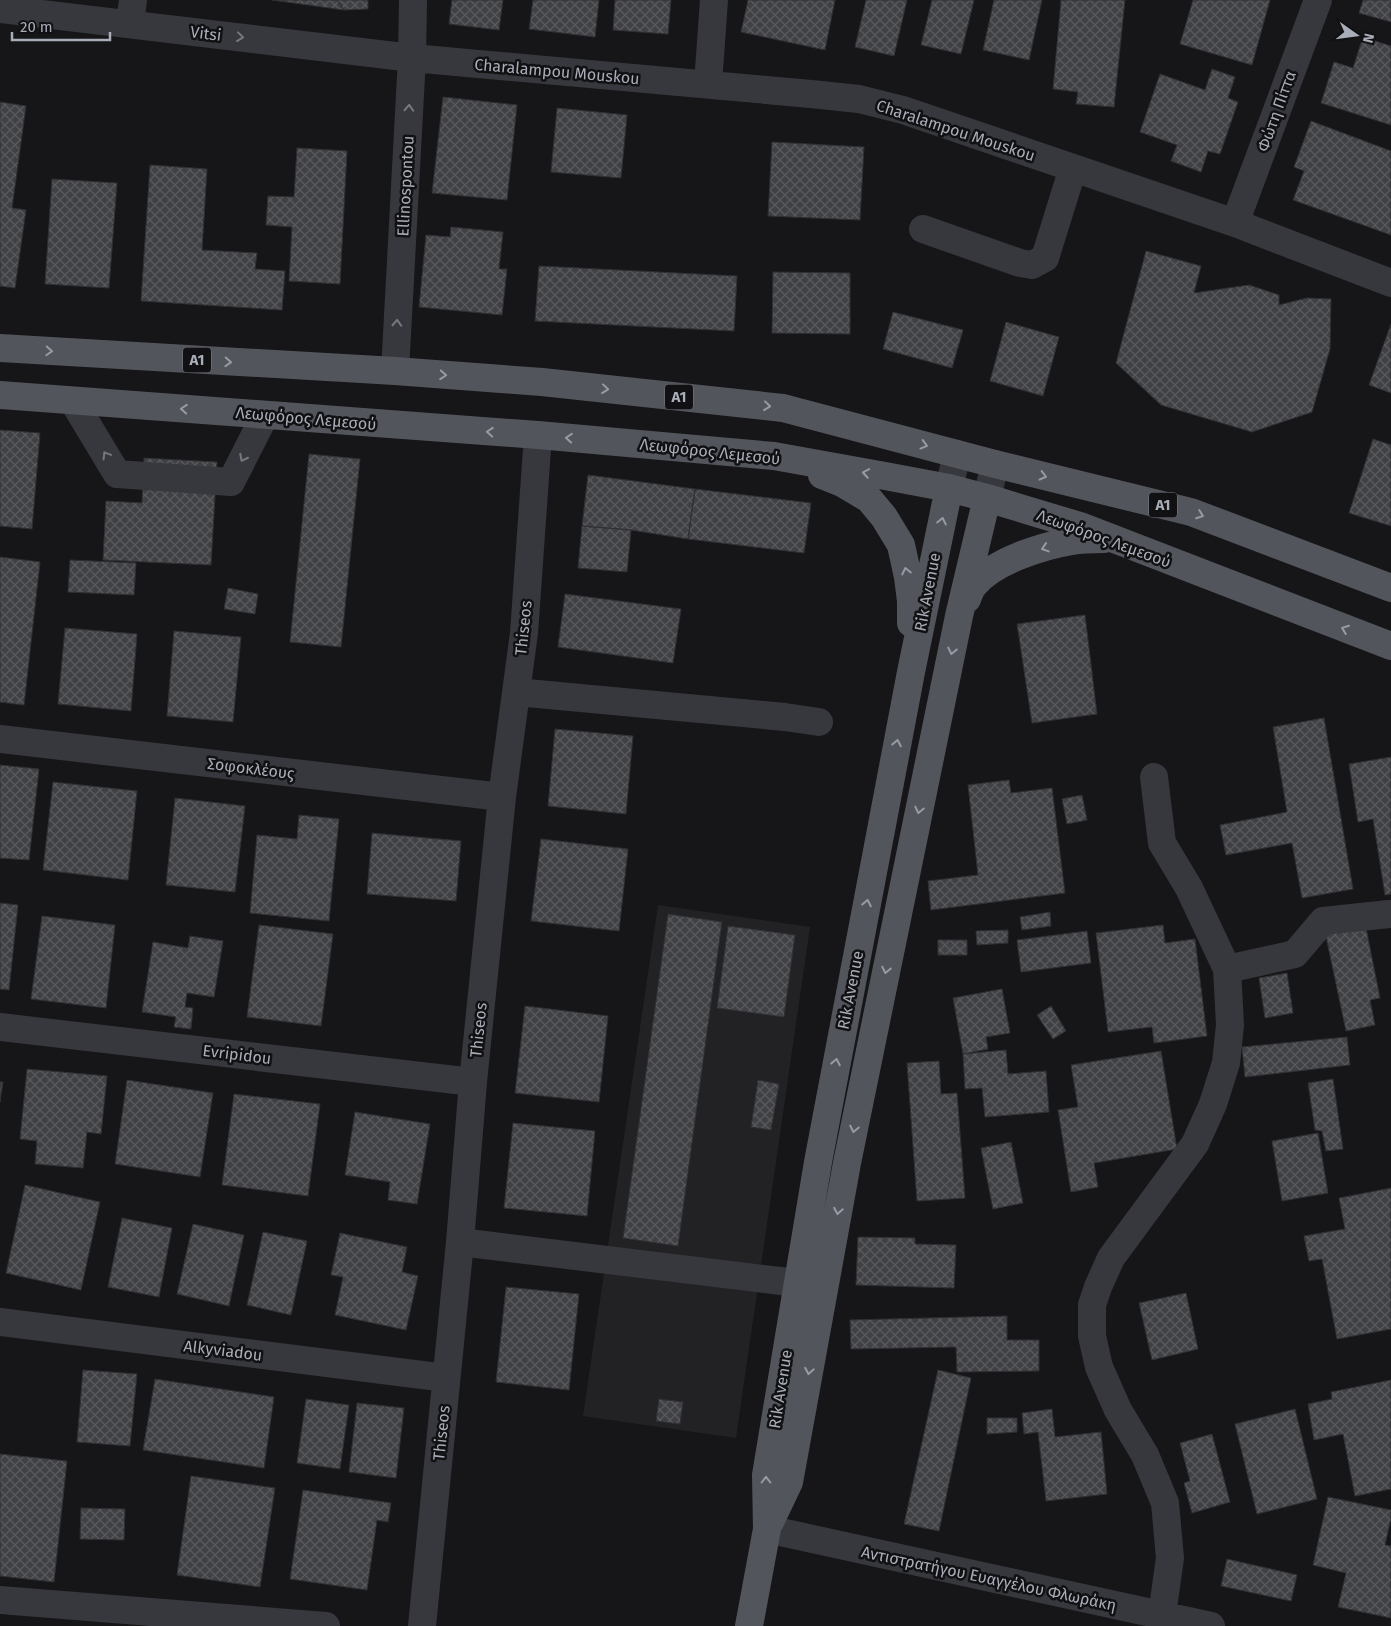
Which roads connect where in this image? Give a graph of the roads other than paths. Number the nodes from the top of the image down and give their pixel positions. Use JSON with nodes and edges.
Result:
{"nodes":[{"id":1,"x":413,"y":0,"type":"edge"},
{"id":2,"x":714,"y":0,"type":"edge"},
{"id":3,"x":1318,"y":0,"type":"edge"},
{"id":4,"x":0,"y":8,"type":"edge"},
{"id":5,"x":131,"y":12,"type":"edge"},
{"id":6,"x":412,"y":58,"type":"junction"},
{"id":7,"x":708,"y":84,"type":"junction"},
{"id":8,"x":1073,"y":168,"type":"junction"},
{"id":9,"x":1235,"y":223,"type":"junction"},
{"id":10,"x":923,"y":229,"type":"dead end"},
{"id":11,"x":1391,"y":283,"type":"edge"},
{"id":12,"x":0,"y":348,"type":"edge"},
{"id":13,"x":395,"y":371,"type":"junction"},
{"id":14,"x":0,"y":395,"type":"edge"},
{"id":15,"x":73,"y":401,"type":"junction"},
{"id":16,"x":265,"y":415,"type":"junction"},
{"id":17,"x":538,"y":435,"type":"junction"},
{"id":18,"x":957,"y":454,"type":"junction"},
{"id":19,"x":774,"y":456,"type":"junction"},
{"id":20,"x":995,"y":464,"type":"junction"},
{"id":21,"x":949,"y":488,"type":"junction"},
{"id":22,"x":987,"y":498,"type":"junction"},
{"id":23,"x":1110,"y":538,"type":"junction"},
{"id":24,"x":1391,"y":588,"type":"edge"},
{"id":25,"x":959,"y":616,"type":"junction"},
{"id":26,"x":1391,"y":646,"type":"edge"},
{"id":27,"x":911,"y":672,"type":"junction"},
{"id":28,"x":516,"y":692,"type":"junction"},
{"id":29,"x":819,"y":722,"type":"dead end"},
{"id":30,"x":0,"y":739,"type":"edge"},
{"id":31,"x":1154,"y":778,"type":"dead end"},
{"id":32,"x":502,"y":797,"type":"junction"},
{"id":33,"x":1389,"y":914,"type":"dead end"},
{"id":34,"x":1227,"y":969,"type":"junction"},
{"id":35,"x":0,"y":1027,"type":"edge"},
{"id":36,"x":473,"y":1082,"type":"junction"},
{"id":37,"x":460,"y":1242,"type":"junction"},
{"id":38,"x":797,"y":1283,"type":"junction"},
{"id":39,"x":0,"y":1322,"type":"edge"},
{"id":40,"x":446,"y":1378,"type":"junction"},
{"id":41,"x":767,"y":1529,"type":"junction"},
{"id":42,"x":0,"y":1600,"type":"edge"},
{"id":43,"x":1162,"y":1615,"type":"junction"},
{"id":44,"x":326,"y":1626,"type":"edge"},
{"id":45,"x":422,"y":1626,"type":"edge"},
{"id":46,"x":749,"y":1626,"type":"edge"},
{"id":47,"x":1211,"y":1626,"type":"edge"}],
"edges":[{"from":1,"to":6,"type":"street","name":"Ellinospontou"},
{"from":2,"to":7,"type":"street"},
{"from":3,"to":9,"type":"street","name":"Φώτη Πίττα"},
{"from":4,"to":5,"type":"street","name":"Vitsi"},
{"from":5,"to":6,"type":"street","name":"Vitsi","one_way":true},
{"from":6,"to":7,"type":"street","name":"Charalampou Mouskou"},
{"from":13,"to":6,"type":"street","name":"Ellinospontou","one_way":true},
{"from":7,"to":8,"type":"street","name":"Charalampou Mouskou"},
{"from":8,"to":9,"type":"street","name":"Charalampou Mouskou"},
{"from":8,"to":10,"type":"street"},
{"from":9,"to":11,"type":"street","name":"Charalampou Mouskou"},
{"from":12,"to":13,"type":"main road","number":"A1","one_way":true},
{"from":13,"to":18,"type":"main road","number":"A1","one_way":true},
{"from":14,"to":15,"type":"main road","name":"Λεωφόρος Λεμεσού"},
{"from":16,"to":15,"type":"main road","name":"Λεωφόρος Λεμεσού","one_way":true},
{"from":16,"to":15,"type":"street","one_way":true},
{"from":17,"to":16,"type":"main road","name":"Λεωφόρος Λεμεσού","one_way":true},
{"from":19,"to":17,"type":"main road","name":"Λεωφόρος Λεμεσού","one_way":true},
{"from":17,"to":28,"type":"street","name":"Thiseos"},
{"from":18,"to":20,"type":"main road","number":"A1"},
{"from":18,"to":21,"type":"street","name":"Rik Avenue"},
{"from":21,"to":19,"type":"main road","name":"Λεωφόρος Λεμεσού","one_way":true},
{"from":27,"to":19,"type":"main road","one_way":true},
{"from":20,"to":22,"type":"street","name":"Rik Avenue"},
{"from":20,"to":24,"type":"main road","number":"A1","one_way":true},
{"from":21,"to":22,"type":"main road","name":"Λεωφόρος Λεμεσού"},
{"from":27,"to":21,"type":"main road","name":"Rik Avenue","one_way":true},
{"from":22,"to":23,"type":"main road","name":"Λεωφόρος Λεμεσού"},
{"from":22,"to":25,"type":"main road","name":"Rik Avenue"},
{"from":23,"to":25,"type":"main road","one_way":true},
{"from":26,"to":23,"type":"main road","name":"Λεωφόρος Λεμεσού","one_way":true},
{"from":25,"to":41,"type":"main road","name":"Rik Avenue","one_way":true},
{"from":38,"to":27,"type":"main road","name":"Rik Avenue","one_way":true},
{"from":28,"to":29,"type":"street"},
{"from":28,"to":32,"type":"street","name":"Thiseos"},
{"from":30,"to":32,"type":"street","name":"Σοφοκλέους"},
{"from":31,"to":34,"type":"street"},
{"from":32,"to":36,"type":"street","name":"Thiseos"},
{"from":33,"to":34,"type":"street"},
{"from":34,"to":43,"type":"street"},
{"from":35,"to":36,"type":"street","name":"Evripidou"},
{"from":36,"to":37,"type":"street","name":"Thiseos"},
{"from":37,"to":38,"type":"street"},
{"from":37,"to":40,"type":"street","name":"Thiseos"},
{"from":41,"to":38,"type":"main road","name":"Rik Avenue","one_way":true},
{"from":39,"to":40,"type":"street","name":"Alkyviadou"},
{"from":40,"to":45,"type":"street","name":"Thiseos"},
{"from":41,"to":43,"type":"street","name":"Αντιστρατήγου Ευαγγέλου Φλωράκη"},
{"from":41,"to":46,"type":"main road","name":"Rik Avenue"},
{"from":42,"to":44,"type":"street"},
{"from":43,"to":47,"type":"street","name":"Αντιστρατήγου Ευαγγέλου Φλωράκη"}]}
